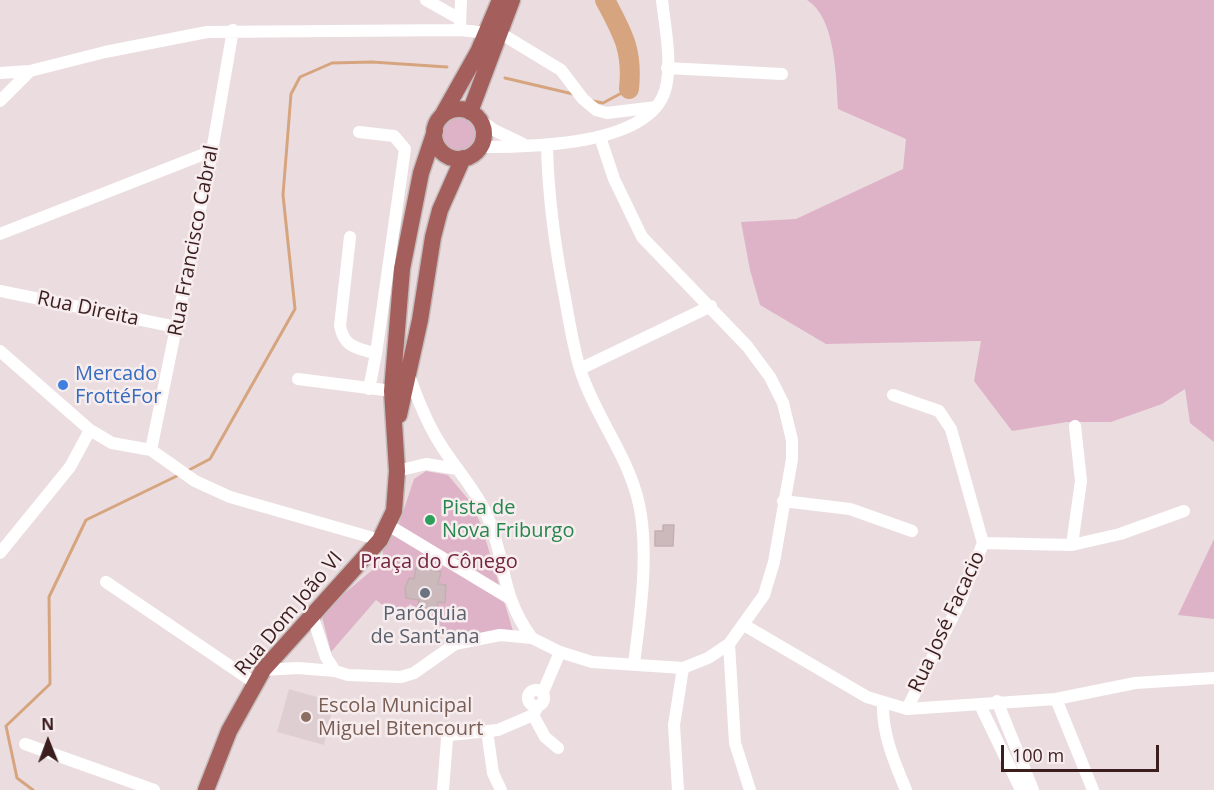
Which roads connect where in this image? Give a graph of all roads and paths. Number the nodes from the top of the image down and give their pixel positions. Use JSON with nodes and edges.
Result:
{"nodes":[{"id":1,"x":426,"y":0,"type":"edge"},
{"id":2,"x":461,"y":0,"type":"edge"},
{"id":3,"x":500,"y":0,"type":"edge"},
{"id":4,"x":513,"y":0,"type":"edge"},
{"id":5,"x":662,"y":0,"type":"edge"},
{"id":6,"x":460,"y":24,"type":"junction"},
{"id":7,"x":233,"y":30,"type":"junction"},
{"id":8,"x":494,"y":33,"type":"junction"},
{"id":9,"x":667,"y":68,"type":"junction"},
{"id":10,"x":30,"y":71,"type":"junction"},
{"id":11,"x":0,"y":73,"type":"edge"},
{"id":12,"x":782,"y":74,"type":"dead end"},
{"id":13,"x":0,"y":101,"type":"edge"},
{"id":14,"x":657,"y":106,"type":"junction"},
{"id":15,"x":474,"y":115,"type":"junction"},
{"id":16,"x":439,"y":123,"type":"junction"},
{"id":17,"x":359,"y":132,"type":"dead end"},
{"id":18,"x":600,"y":137,"type":"junction"},
{"id":19,"x":524,"y":145,"type":"junction"},
{"id":20,"x":547,"y":145,"type":"junction"},
{"id":21,"x":480,"y":147,"type":"junction"},
{"id":22,"x":212,"y":151,"type":"junction"},
{"id":23,"x":463,"y":158,"type":"junction"},
{"id":24,"x":0,"y":236,"type":"edge"},
{"id":25,"x":350,"y":237,"type":"dead end"},
{"id":26,"x":0,"y":291,"type":"edge"},
{"id":27,"x":711,"y":306,"type":"junction"},
{"id":28,"x":176,"y":327,"type":"junction"},
{"id":29,"x":0,"y":351,"type":"edge"},
{"id":30,"x":376,"y":354,"type":"junction"},
{"id":31,"x":580,"y":369,"type":"junction"},
{"id":32,"x":409,"y":375,"type":"junction"},
{"id":33,"x":298,"y":379,"type":"dead end"},
{"id":34,"x":369,"y":389,"type":"junction"},
{"id":35,"x":392,"y":391,"type":"junction"},
{"id":36,"x":893,"y":395,"type":"dead end"},
{"id":37,"x":1075,"y":426,"type":"dead end"},
{"id":38,"x":90,"y":430,"type":"junction"},
{"id":39,"x":395,"y":430,"type":"junction"},
{"id":40,"x":151,"y":450,"type":"junction"},
{"id":41,"x":458,"y":469,"type":"junction"},
{"id":42,"x":397,"y":471,"type":"junction"},
{"id":43,"x":783,"y":501,"type":"junction"},
{"id":44,"x":1184,"y":511,"type":"dead end"},
{"id":45,"x":912,"y":531,"type":"dead end"},
{"id":46,"x":384,"y":532,"type":"junction"},
{"id":47,"x":983,"y":543,"type":"junction"},
{"id":48,"x":1071,"y":545,"type":"junction"},
{"id":49,"x":0,"y":553,"type":"edge"},
{"id":50,"x":106,"y":582,"type":"dead end"},
{"id":51,"x":509,"y":598,"type":"junction"},
{"id":52,"x":312,"y":615,"type":"junction"},
{"id":53,"x":744,"y":625,"type":"junction"},
{"id":54,"x":532,"y":638,"type":"junction"},
{"id":55,"x":729,"y":644,"type":"junction"},
{"id":56,"x":560,"y":652,"type":"junction"},
{"id":57,"x":634,"y":664,"type":"junction"},
{"id":58,"x":683,"y":668,"type":"junction"},
{"id":59,"x":335,"y":671,"type":"junction"},
{"id":60,"x":259,"y":676,"type":"junction"},
{"id":61,"x":1214,"y":678,"type":"edge"},
{"id":62,"x":1056,"y":699,"type":"junction"},
{"id":63,"x":997,"y":702,"type":"junction"},
{"id":64,"x":883,"y":703,"type":"junction"},
{"id":65,"x":980,"y":705,"type":"junction"},
{"id":66,"x":907,"y":709,"type":"junction"},
{"id":67,"x":536,"y":710,"type":"junction"},
{"id":68,"x":487,"y":732,"type":"junction"},
{"id":69,"x":25,"y":744,"type":"dead end"},
{"id":70,"x":558,"y":748,"type":"dead end"},
{"id":71,"x":154,"y":790,"type":"edge"},
{"id":72,"x":206,"y":790,"type":"edge"},
{"id":73,"x":443,"y":790,"type":"edge"},
{"id":74,"x":501,"y":790,"type":"edge"},
{"id":75,"x":678,"y":790,"type":"edge"},
{"id":76,"x":750,"y":790,"type":"edge"},
{"id":77,"x":906,"y":790,"type":"edge"},
{"id":78,"x":1021,"y":790,"type":"edge"},
{"id":79,"x":1033,"y":790,"type":"edge"},
{"id":80,"x":1093,"y":790,"type":"edge"}],
"edges":[{"from":1,"to":6,"type":"street"},
{"from":2,"to":6,"type":"street"},
{"from":3,"to":8,"type":"main road"},
{"from":4,"to":8,"type":"main road"},
{"from":5,"to":9,"type":"street"},
{"from":6,"to":7,"type":"street"},
{"from":6,"to":8,"type":"street"},
{"from":7,"to":10,"type":"street"},
{"from":7,"to":22,"type":"street","name":"Rua Francisco Cabral"},
{"from":8,"to":14,"type":"street"},
{"from":8,"to":15,"type":"main road"},
{"from":8,"to":16,"type":"main road","name":"Rua Dom João VI"},
{"from":9,"to":12,"type":"street"},
{"from":9,"to":14,"type":"street"},
{"from":10,"to":11,"type":"street"},
{"from":10,"to":13,"type":"street"},
{"from":14,"to":18,"type":"street"},
{"from":15,"to":16,"type":"main road"},
{"from":15,"to":19,"type":"street"},
{"from":15,"to":21,"type":"main road"},
{"from":16,"to":23,"type":"main road"},
{"from":16,"to":35,"type":"main road","name":"Rua Dom João VI"},
{"from":17,"to":30,"type":"street"},
{"from":18,"to":20,"type":"street"},
{"from":18,"to":27,"type":"street"},
{"from":19,"to":20,"type":"street"},
{"from":19,"to":21,"type":"street"},
{"from":20,"to":31,"type":"street"},
{"from":21,"to":23,"type":"main road"},
{"from":22,"to":24,"type":"street"},
{"from":22,"to":28,"type":"street","name":"Rua Francisco Cabral"},
{"from":23,"to":32,"type":"main road"},
{"from":25,"to":30,"type":"street"},
{"from":26,"to":28,"type":"street","name":"Rua Direita"},
{"from":27,"to":31,"type":"street"},
{"from":27,"to":43,"type":"street"},
{"from":28,"to":40,"type":"street","name":"Rua Francisco Cabral"},
{"from":29,"to":38,"type":"street"},
{"from":30,"to":34,"type":"street"},
{"from":31,"to":57,"type":"street"},
{"from":32,"to":39,"type":"main road"},
{"from":32,"to":41,"type":"street"},
{"from":33,"to":34,"type":"street"},
{"from":34,"to":35,"type":"street"},
{"from":35,"to":39,"type":"main road","name":"Rua Dom João VI"},
{"from":36,"to":47,"type":"street","name":"Rua José Facacio"},
{"from":37,"to":48,"type":"street"},
{"from":38,"to":40,"type":"street"},
{"from":38,"to":49,"type":"street"},
{"from":39,"to":42,"type":"main road","name":"Rua Dom João VI"},
{"from":40,"to":46,"type":"street"},
{"from":41,"to":42,"type":"street"},
{"from":41,"to":51,"type":"street"},
{"from":42,"to":46,"type":"main road","name":"Rua Dom João VI"},
{"from":43,"to":45,"type":"street"},
{"from":43,"to":53,"type":"street"},
{"from":44,"to":48,"type":"street"},
{"from":46,"to":51,"type":"street"},
{"from":46,"to":52,"type":"main road","name":"Rua Dom João VI"},
{"from":47,"to":48,"type":"street"},
{"from":47,"to":66,"type":"street","name":"Rua José Facacio"},
{"from":50,"to":60,"type":"street"},
{"from":51,"to":54,"type":"street"},
{"from":52,"to":59,"type":"street"},
{"from":52,"to":60,"type":"main road","name":"Rua Dom João VI"},
{"from":53,"to":55,"type":"street"},
{"from":53,"to":64,"type":"street"},
{"from":54,"to":56,"type":"street"},
{"from":54,"to":59,"type":"street"},
{"from":55,"to":58,"type":"street"},
{"from":55,"to":76,"type":"street"},
{"from":56,"to":57,"type":"street"},
{"from":56,"to":67,"type":"street"},
{"from":57,"to":58,"type":"street"},
{"from":58,"to":75,"type":"street"},
{"from":59,"to":60,"type":"street"},
{"from":60,"to":72,"type":"main road","name":"Rua Dom João VI"},
{"from":61,"to":62,"type":"street"},
{"from":62,"to":63,"type":"street"},
{"from":62,"to":80,"type":"street"},
{"from":63,"to":65,"type":"street"},
{"from":63,"to":79,"type":"street"},
{"from":64,"to":66,"type":"street"},
{"from":64,"to":77,"type":"street"},
{"from":65,"to":66,"type":"street"},
{"from":65,"to":78,"type":"street"},
{"from":67,"to":68,"type":"street"},
{"from":67,"to":70,"type":"street"},
{"from":68,"to":73,"type":"street"},
{"from":68,"to":74,"type":"street"},
{"from":69,"to":71,"type":"street"}]}
